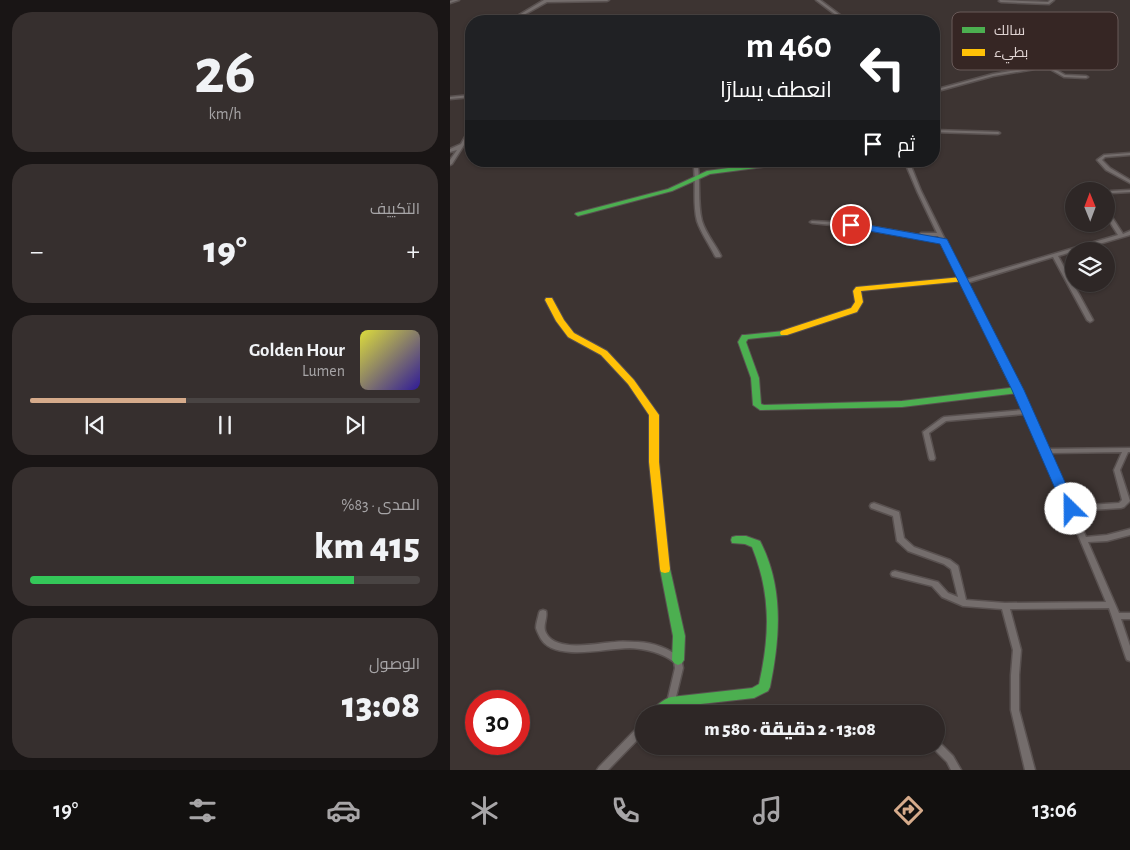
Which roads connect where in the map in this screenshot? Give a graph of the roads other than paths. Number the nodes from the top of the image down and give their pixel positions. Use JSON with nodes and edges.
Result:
{"nodes":[{"id":1,"x":457,"y":0,"type":"edge"},
{"id":2,"x":607,"y":0,"type":"edge"},
{"id":3,"x":818,"y":0,"type":"edge"},
{"id":4,"x":1052,"y":0,"type":"edge"},
{"id":5,"x":547,"y":1,"type":"edge"},
{"id":6,"x":1001,"y":1,"type":"edge"},
{"id":7,"x":450,"y":2,"type":"edge"},
{"id":8,"x":522,"y":15,"type":"edge"},
{"id":9,"x":838,"y":15,"type":"edge"},
{"id":10,"x":1023,"y":70,"type":"edge"},
{"id":11,"x":1054,"y":70,"type":"edge"},
{"id":12,"x":1086,"y":77,"type":"dead end"},
{"id":13,"x":940,"y":89,"type":"edge"},
{"id":14,"x":465,"y":97,"type":"edge"},
{"id":15,"x":450,"y":98,"type":"edge"},
{"id":16,"x":940,"y":131,"type":"edge"},
{"id":17,"x":998,"y":133,"type":"dead end"},
{"id":18,"x":465,"y":140,"type":"edge"},
{"id":19,"x":461,"y":146,"type":"junction"},
{"id":20,"x":450,"y":151,"type":"edge"},
{"id":21,"x":1130,"y":154,"type":"edge"},
{"id":22,"x":450,"y":164,"type":"edge"},
{"id":23,"x":697,"y":167,"type":"edge"},
{"id":24,"x":742,"y":167,"type":"edge"},
{"id":25,"x":910,"y":167,"type":"edge"},
{"id":26,"x":699,"y":176,"type":"junction"},
{"id":27,"x":1130,"y":182,"type":"edge"},
{"id":28,"x":1130,"y":191,"type":"edge"},
{"id":29,"x":1115,"y":192,"type":"edge"},
{"id":30,"x":578,"y":214,"type":"dead end"},
{"id":31,"x":812,"y":222,"type":"dead end"},
{"id":32,"x":1115,"y":226,"type":"edge"},
{"id":33,"x":1130,"y":233,"type":"edge"},
{"id":34,"x":940,"y":234,"type":"junction"},
{"id":35,"x":909,"y":235,"type":"junction"},
{"id":36,"x":1121,"y":235,"type":"junction"},
{"id":37,"x":943,"y":241,"type":"junction"},
{"id":38,"x":718,"y":256,"type":"dead end"},
{"id":39,"x":1055,"y":256,"type":"junction"},
{"id":40,"x":962,"y":280,"type":"junction"},
{"id":41,"x":549,"y":300,"type":"dead end"},
{"id":42,"x":1090,"y":320,"type":"dead end"},
{"id":43,"x":1018,"y":390,"type":"junction"},
{"id":44,"x":1028,"y":412,"type":"junction"},
{"id":45,"x":1046,"y":450,"type":"junction"},
{"id":46,"x":1128,"y":450,"type":"edge"},
{"id":47,"x":932,"y":458,"type":"dead end"},
{"id":48,"x":874,"y":506,"type":"dead end"},
{"id":49,"x":1071,"y":509,"type":"junction"},
{"id":50,"x":1130,"y":532,"type":"edge"},
{"id":51,"x":736,"y":540,"type":"dead end"},
{"id":52,"x":1084,"y":540,"type":"junction"},
{"id":53,"x":895,"y":574,"type":"dead end"},
{"id":54,"x":963,"y":603,"type":"junction"},
{"id":55,"x":1111,"y":604,"type":"junction"},
{"id":56,"x":1005,"y":606,"type":"junction"},
{"id":57,"x":543,"y":614,"type":"dead end"},
{"id":58,"x":1116,"y":616,"type":"junction"},
{"id":59,"x":1130,"y":616,"type":"edge"},
{"id":60,"x":1130,"y":658,"type":"edge"},
{"id":61,"x":678,"y":660,"type":"junction"},
{"id":62,"x":670,"y":702,"type":"junction"},
{"id":63,"x":666,"y":705,"type":"edge"},
{"id":64,"x":635,"y":736,"type":"edge"},
{"id":65,"x":945,"y":754,"type":"edge"},
{"id":66,"x":602,"y":770,"type":"edge"},
{"id":67,"x":956,"y":770,"type":"edge"},
{"id":68,"x":1030,"y":770,"type":"edge"}],
"edges":[{"from":1,"to":7,"type":"street"},
{"from":2,"to":5,"type":"street"},
{"from":3,"to":9,"type":"street"},
{"from":4,"to":6,"type":"street"},
{"from":5,"to":8,"type":"street"},
{"from":10,"to":13,"type":"street"},
{"from":11,"to":12,"type":"street"},
{"from":14,"to":15,"type":"street"},
{"from":16,"to":17,"type":"street"},
{"from":18,"to":19,"type":"street"},
{"from":19,"to":20,"type":"street"},
{"from":19,"to":22,"type":"street"},
{"from":21,"to":27,"type":"street"},
{"from":23,"to":26,"type":"street"},
{"from":24,"to":26,"type":"street"},
{"from":25,"to":34,"type":"street"},
{"from":26,"to":30,"type":"street"},
{"from":26,"to":38,"type":"street"},
{"from":28,"to":29,"type":"street"},
{"from":31,"to":35,"type":"street"},
{"from":32,"to":36,"type":"street"},
{"from":33,"to":36,"type":"street"},
{"from":34,"to":35,"type":"street"},
{"from":34,"to":37,"type":"street"},
{"from":35,"to":37,"type":"street"},
{"from":36,"to":39,"type":"street"},
{"from":37,"to":40,"type":"street"},
{"from":39,"to":40,"type":"street"},
{"from":39,"to":42,"type":"street"},
{"from":40,"to":43,"type":"street"},
{"from":40,"to":43,"type":"street"},
{"from":41,"to":61,"type":"street"},
{"from":43,"to":44,"type":"street"},
{"from":44,"to":45,"type":"street"},
{"from":44,"to":47,"type":"street"},
{"from":45,"to":46,"type":"street"},
{"from":45,"to":49,"type":"street"},
{"from":46,"to":49,"type":"street"},
{"from":48,"to":54,"type":"street"},
{"from":49,"to":52,"type":"street"},
{"from":50,"to":52,"type":"street"},
{"from":51,"to":62,"type":"street"},
{"from":52,"to":55,"type":"street"},
{"from":53,"to":54,"type":"street"},
{"from":54,"to":56,"type":"street"},
{"from":55,"to":56,"type":"street"},
{"from":55,"to":58,"type":"street"},
{"from":56,"to":68,"type":"street"},
{"from":57,"to":61,"type":"street"},
{"from":58,"to":59,"type":"street"},
{"from":58,"to":60,"type":"street"},
{"from":61,"to":62,"type":"street"},
{"from":62,"to":63,"type":"street"},
{"from":64,"to":66,"type":"street"},
{"from":65,"to":67,"type":"street"}]}
